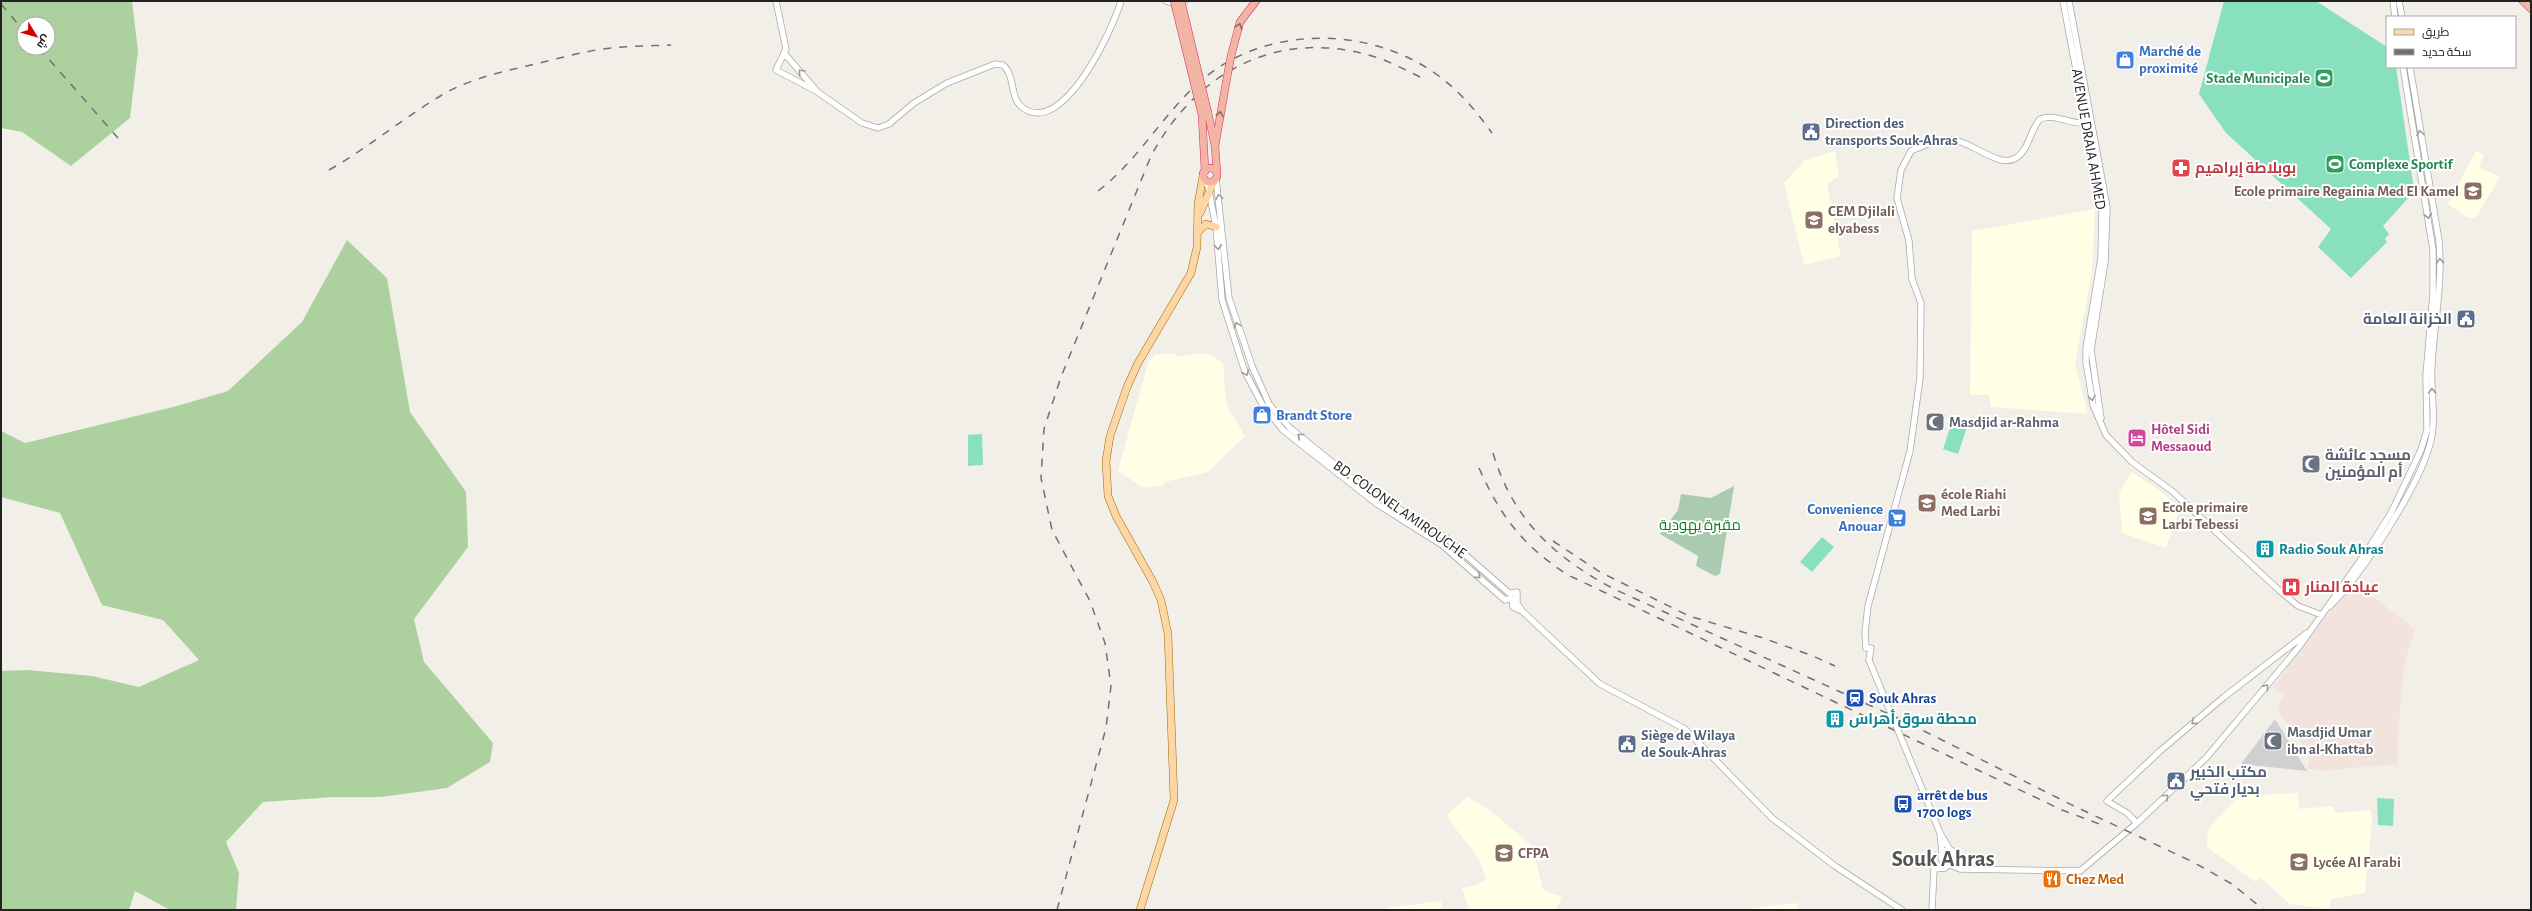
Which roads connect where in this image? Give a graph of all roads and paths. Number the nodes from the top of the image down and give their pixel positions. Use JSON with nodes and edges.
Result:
{"nodes":[{"id":1,"x":776,"y":1,"type":"edge"},
{"id":2,"x":1121,"y":1,"type":"edge"},
{"id":3,"x":1166,"y":1,"type":"edge"},
{"id":4,"x":1174,"y":1,"type":"edge"},
{"id":5,"x":1181,"y":1,"type":"edge"},
{"id":6,"x":1185,"y":1,"type":"edge"},
{"id":7,"x":1256,"y":1,"type":"edge"},
{"id":8,"x":2063,"y":1,"type":"edge"},
{"id":9,"x":2069,"y":1,"type":"edge"},
{"id":10,"x":2393,"y":1,"type":"edge"},
{"id":11,"x":2399,"y":1,"type":"edge"},
{"id":12,"x":2523,"y":1,"type":"edge"},
{"id":13,"x":2531,"y":8,"type":"edge"},
{"id":14,"x":2395,"y":16,"type":"edge"},
{"id":15,"x":2402,"y":16,"type":"edge"},
{"id":16,"x":784,"y":53,"type":"junction"},
{"id":17,"x":2403,"y":68,"type":"edge"},
{"id":18,"x":2410,"y":68,"type":"edge"},
{"id":19,"x":816,"y":91,"type":"junction"},
{"id":20,"x":1205,"y":114,"type":"junction"},
{"id":21,"x":2086,"y":123,"type":"junction"},
{"id":22,"x":1215,"y":146,"type":"junction"},
{"id":23,"x":1210,"y":177,"type":"junction"},
{"id":24,"x":1209,"y":190,"type":"junction"},
{"id":25,"x":1197,"y":218,"type":"junction"},
{"id":26,"x":1216,"y":227,"type":"junction"},
{"id":27,"x":1197,"y":233,"type":"junction"},
{"id":28,"x":2096,"y":304,"type":"junction"},
{"id":29,"x":2327,"y":609,"type":"junction"},
{"id":30,"x":1522,"y":612,"type":"junction"},
{"id":31,"x":2322,"y":615,"type":"junction"},
{"id":32,"x":2309,"y":632,"type":"junction"},
{"id":33,"x":2137,"y":823,"type":"junction"},
{"id":34,"x":1940,"y":833,"type":"junction"},
{"id":35,"x":1950,"y":850,"type":"junction"},
{"id":36,"x":1942,"y":852,"type":"junction"},
{"id":37,"x":1955,"y":857,"type":"junction"},
{"id":38,"x":1949,"y":864,"type":"junction"},
{"id":39,"x":1964,"y":869,"type":"junction"},
{"id":40,"x":1140,"y":910,"type":"edge"},
{"id":41,"x":1902,"y":910,"type":"edge"},
{"id":42,"x":1932,"y":910,"type":"edge"}],
"edges":[{"from":1,"to":16,"type":"street"},
{"from":2,"to":19,"type":"street"},
{"from":3,"to":6,"type":"street"},
{"from":4,"to":20,"type":"highway","bridge":true},
{"from":5,"to":20,"type":"highway","bridge":true},
{"from":22,"to":7,"type":"highway","one_way":true,"bridge":true},
{"from":8,"to":21,"type":"street","name":"AVENUE DRAIA AHMED"},
{"from":9,"to":28,"type":"street","name":"AVENUE DRAIA AHMED"},
{"from":10,"to":14,"type":"street"},
{"from":11,"to":15,"type":"street"},
{"from":12,"to":13,"type":"highway"},
{"from":19,"to":16,"type":"street","one_way":true},
{"from":16,"to":19,"type":"street"},
{"from":17,"to":29,"type":"street","one_way":true},
{"from":29,"to":18,"type":"street","one_way":true},
{"from":20,"to":22,"type":"highway"},
{"from":20,"to":23,"type":"highway"},
{"from":21,"to":28,"type":"street","name":"AVENUE DRAIA AHMED"},
{"from":21,"to":34,"type":"street","bridge":true},
{"from":22,"to":23,"type":"highway"},
{"from":23,"to":24,"type":"main road"},
{"from":23,"to":25,"type":"main road"},
{"from":30,"to":23,"type":"street","name":"BD. COLONEL AMIROUCHE","one_way":true},
{"from":24,"to":25,"type":"main road"},
{"from":24,"to":26,"type":"street","name":"BD. COLONEL AMIROUCHE"},
{"from":25,"to":27,"type":"main road"},
{"from":26,"to":27,"type":"main road"},
{"from":26,"to":30,"type":"street","name":"BD. COLONEL AMIROUCHE","one_way":true},
{"from":27,"to":40,"type":"main road"},
{"from":28,"to":31,"type":"street","name":"AVENUE DRAIA AHMED"},
{"from":29,"to":31,"type":"street"},
{"from":30,"to":41,"type":"street"},
{"from":31,"to":32,"type":"street"},
{"from":33,"to":32,"type":"street","one_way":true},
{"from":32,"to":33,"type":"street","one_way":true},
{"from":33,"to":39,"type":"street"},
{"from":34,"to":35,"type":"street"},
{"from":34,"to":36,"type":"street"},
{"from":35,"to":36,"type":"street"},
{"from":35,"to":37,"type":"street"},
{"from":36,"to":38,"type":"street"},
{"from":37,"to":38,"type":"street"},
{"from":37,"to":39,"type":"street"},
{"from":38,"to":39,"type":"street"},
{"from":38,"to":42,"type":"street"}]}
